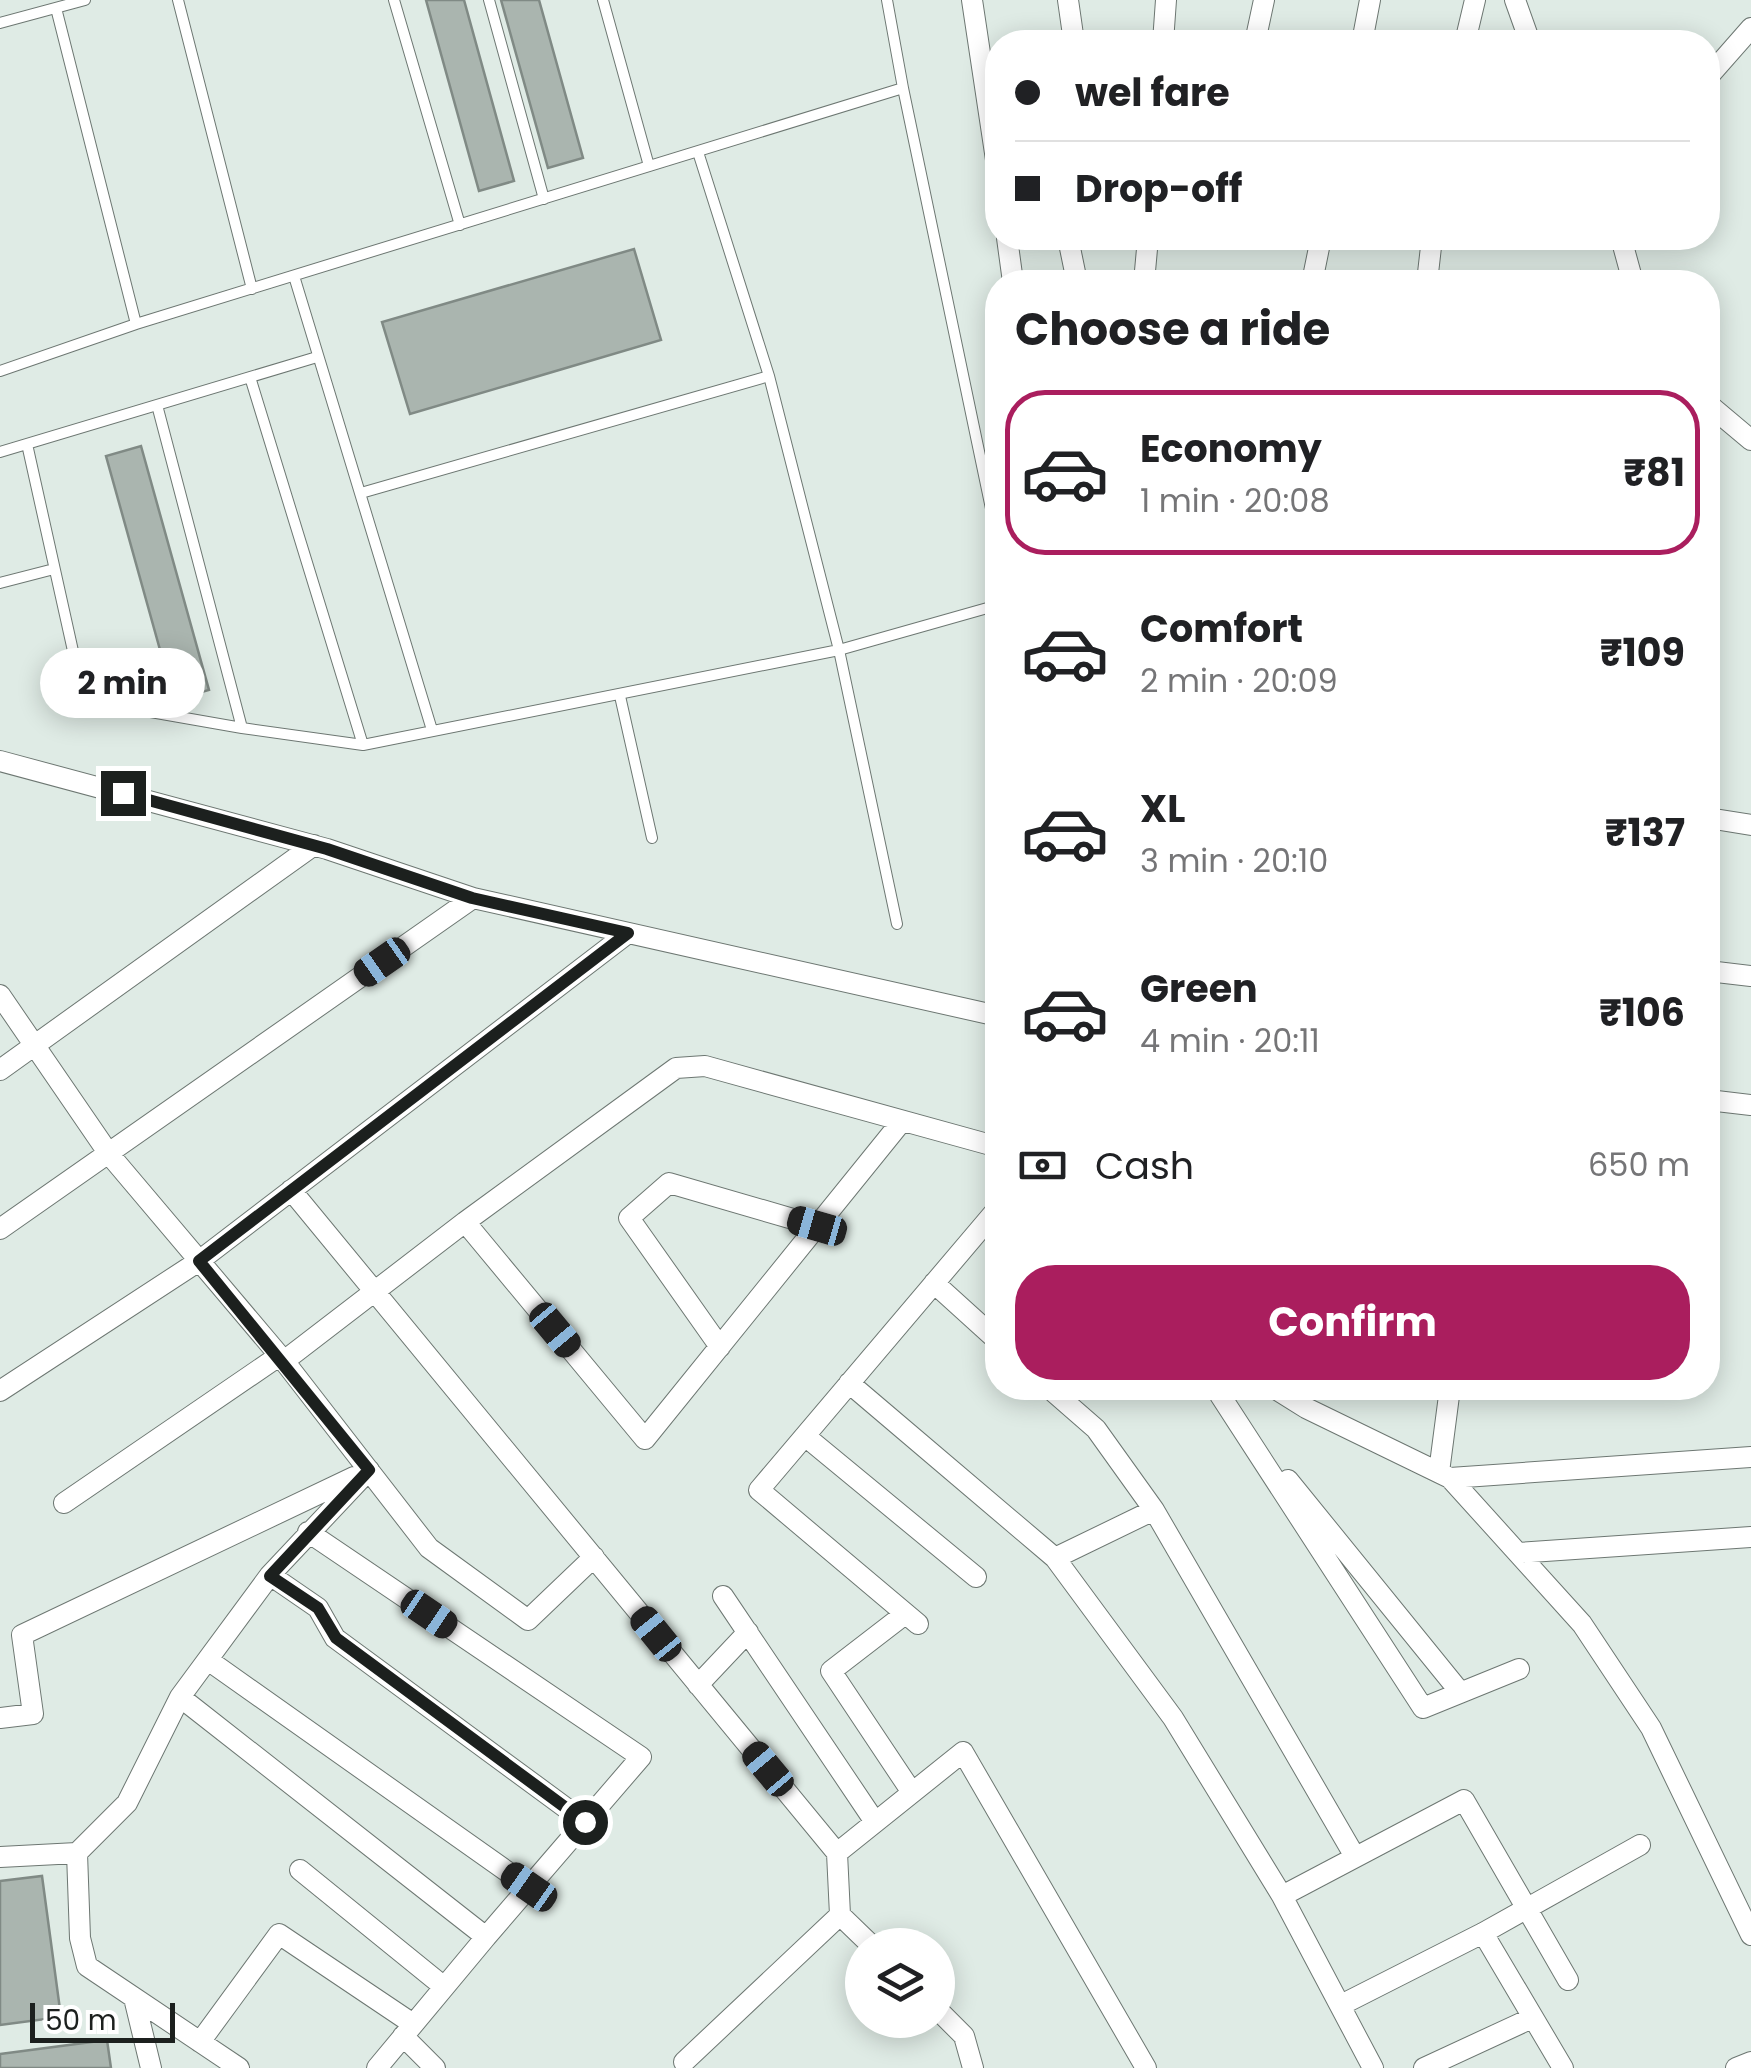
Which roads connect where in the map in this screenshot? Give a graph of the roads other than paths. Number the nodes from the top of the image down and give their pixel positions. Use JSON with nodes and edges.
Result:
{"nodes":[{"id":1,"x":85,"y":0,"type":"edge"},
{"id":2,"x":178,"y":0,"type":"edge"},
{"id":3,"x":394,"y":0,"type":"edge"},
{"id":4,"x":488,"y":0,"type":"edge"},
{"id":5,"x":603,"y":0,"type":"edge"},
{"id":6,"x":887,"y":0,"type":"edge"},
{"id":7,"x":972,"y":0,"type":"edge"},
{"id":8,"x":1068,"y":0,"type":"edge"},
{"id":9,"x":1166,"y":0,"type":"edge"},
{"id":10,"x":1264,"y":0,"type":"edge"},
{"id":11,"x":1370,"y":0,"type":"edge"},
{"id":12,"x":1475,"y":0,"type":"edge"},
{"id":13,"x":1515,"y":0,"type":"edge"},
{"id":14,"x":56,"y":8,"type":"junction"},
{"id":15,"x":0,"y":24,"type":"edge"},
{"id":16,"x":1751,"y":28,"type":"edge"},
{"id":17,"x":1072,"y":30,"type":"edge"},
{"id":18,"x":1164,"y":30,"type":"edge"},
{"id":19,"x":1258,"y":30,"type":"edge"},
{"id":20,"x":1364,"y":30,"type":"edge"},
{"id":21,"x":1468,"y":30,"type":"edge"},
{"id":22,"x":1526,"y":30,"type":"edge"},
{"id":23,"x":1720,"y":63,"type":"edge"},
{"id":24,"x":985,"y":86,"type":"edge"},
{"id":25,"x":903,"y":88,"type":"junction"},
{"id":26,"x":698,"y":152,"type":"junction"},
{"id":27,"x":649,"y":166,"type":"junction"},
{"id":28,"x":544,"y":198,"type":"junction"},
{"id":29,"x":460,"y":224,"type":"junction"},
{"id":30,"x":294,"y":276,"type":"junction"},
{"id":31,"x":252,"y":288,"type":"junction"},
{"id":32,"x":136,"y":324,"type":"junction"},
{"id":33,"x":316,"y":357,"type":"junction"},
{"id":34,"x":0,"y":371,"type":"edge"},
{"id":35,"x":769,"y":376,"type":"junction"},
{"id":36,"x":250,"y":377,"type":"junction"},
{"id":37,"x":157,"y":405,"type":"junction"},
{"id":38,"x":1720,"y":414,"type":"edge"},
{"id":39,"x":1751,"y":440,"type":"edge"},
{"id":40,"x":27,"y":444,"type":"junction"},
{"id":41,"x":0,"y":452,"type":"edge"},
{"id":42,"x":985,"y":480,"type":"edge"},
{"id":43,"x":360,"y":494,"type":"junction"},
{"id":44,"x":54,"y":569,"type":"junction"},
{"id":45,"x":0,"y":584,"type":"edge"},
{"id":46,"x":985,"y":609,"type":"edge"},
{"id":47,"x":839,"y":650,"type":"junction"},
{"id":48,"x":620,"y":696,"type":"junction"},
{"id":49,"x":242,"y":728,"type":"junction"},
{"id":50,"x":432,"y":730,"type":"junction"},
{"id":51,"x":363,"y":745,"type":"junction"},
{"id":52,"x":0,"y":761,"type":"edge"},
{"id":53,"x":1720,"y":819,"type":"edge"},
{"id":54,"x":1750,"y":823,"type":"edge"},
{"id":55,"x":652,"y":838,"type":"dead end"},
{"id":56,"x":314,"y":845,"type":"junction"},
{"id":57,"x":472,"y":898,"type":"junction"},
{"id":58,"x":897,"y":924,"type":"dead end"},
{"id":59,"x":628,"y":933,"type":"junction"},
{"id":60,"x":1720,"y":972,"type":"edge"},
{"id":61,"x":1751,"y":976,"type":"edge"},
{"id":62,"x":0,"y":995,"type":"edge"},
{"id":63,"x":985,"y":1013,"type":"edge"},
{"id":64,"x":35,"y":1045,"type":"junction"},
{"id":65,"x":0,"y":1070,"type":"edge"},
{"id":66,"x":1720,"y":1101,"type":"edge"},
{"id":67,"x":1751,"y":1104,"type":"edge"},
{"id":68,"x":902,"y":1121,"type":"junction"},
{"id":69,"x":985,"y":1144,"type":"edge"},
{"id":70,"x":109,"y":1154,"type":"junction"},
{"id":71,"x":291,"y":1190,"type":"junction"},
{"id":72,"x":465,"y":1222,"type":"junction"},
{"id":73,"x":985,"y":1223,"type":"edge"},
{"id":74,"x":817,"y":1226,"type":"junction"},
{"id":75,"x":0,"y":1229,"type":"edge"},
{"id":76,"x":199,"y":1261,"type":"junction"},
{"id":77,"x":934,"y":1283,"type":"junction"},
{"id":78,"x":375,"y":1293,"type":"junction"},
{"id":79,"x":985,"y":1329,"type":"edge"},
{"id":80,"x":720,"y":1346,"type":"junction"},
{"id":81,"x":281,"y":1358,"type":"junction"},
{"id":82,"x":850,"y":1382,"type":"junction"},
{"id":83,"x":0,"y":1390,"type":"edge"},
{"id":84,"x":1063,"y":1400,"type":"edge"},
{"id":85,"x":1223,"y":1400,"type":"edge"},
{"id":86,"x":1224,"y":1400,"type":"edge"},
{"id":87,"x":1293,"y":1400,"type":"edge"},
{"id":88,"x":1449,"y":1400,"type":"edge"},
{"id":89,"x":805,"y":1436,"type":"junction"},
{"id":90,"x":1751,"y":1457,"type":"edge"},
{"id":91,"x":369,"y":1470,"type":"junction"},
{"id":92,"x":1444,"y":1475,"type":"junction"},
{"id":93,"x":64,"y":1503,"type":"dead end"},
{"id":94,"x":1154,"y":1510,"type":"junction"},
{"id":95,"x":308,"y":1532,"type":"junction"},
{"id":96,"x":1751,"y":1537,"type":"edge"},
{"id":97,"x":1518,"y":1553,"type":"junction"},
{"id":98,"x":594,"y":1558,"type":"junction"},
{"id":99,"x":1054,"y":1558,"type":"junction"},
{"id":100,"x":270,"y":1576,"type":"junction"},
{"id":101,"x":976,"y":1577,"type":"dead end"},
{"id":102,"x":723,"y":1596,"type":"dead end"},
{"id":103,"x":748,"y":1632,"type":"junction"},
{"id":104,"x":208,"y":1660,"type":"junction"},
{"id":105,"x":1518,"y":1669,"type":"dead end"},
{"id":106,"x":698,"y":1684,"type":"junction"},
{"id":107,"x":1460,"y":1692,"type":"junction"},
{"id":108,"x":180,"y":1697,"type":"junction"},
{"id":109,"x":0,"y":1718,"type":"edge"},
{"id":110,"x":911,"y":1791,"type":"junction"},
{"id":111,"x":585,"y":1822,"type":"junction"},
{"id":112,"x":875,"y":1822,"type":"junction"},
{"id":113,"x":1640,"y":1846,"type":"dead end"},
{"id":114,"x":76,"y":1853,"type":"junction"},
{"id":115,"x":837,"y":1853,"type":"junction"},
{"id":116,"x":1354,"y":1856,"type":"junction"},
{"id":117,"x":0,"y":1857,"type":"edge"},
{"id":118,"x":300,"y":1870,"type":"dead end"},
{"id":119,"x":529,"y":1887,"type":"junction"},
{"id":120,"x":1282,"y":1896,"type":"junction"},
{"id":121,"x":1526,"y":1908,"type":"junction"},
{"id":122,"x":840,"y":1915,"type":"junction"},
{"id":123,"x":853,"y":1928,"type":"edge"},
{"id":124,"x":1483,"y":1933,"type":"junction"},
{"id":125,"x":1751,"y":1935,"type":"edge"},
{"id":126,"x":486,"y":1937,"type":"junction"},
{"id":127,"x":1568,"y":1980,"type":"dead end"},
{"id":128,"x":444,"y":1986,"type":"junction"},
{"id":129,"x":134,"y":1998,"type":"junction"},
{"id":130,"x":1341,"y":2005,"type":"junction"},
{"id":131,"x":1532,"y":2018,"type":"junction"},
{"id":132,"x":955,"y":2027,"type":"edge"},
{"id":133,"x":408,"y":2030,"type":"junction"},
{"id":134,"x":200,"y":2042,"type":"junction"},
{"id":135,"x":684,"y":2062,"type":"dead end"},
{"id":136,"x":1751,"y":2062,"type":"edge"},
{"id":137,"x":151,"y":2068,"type":"edge"},
{"id":138,"x":239,"y":2068,"type":"edge"},
{"id":139,"x":377,"y":2068,"type":"edge"},
{"id":140,"x":434,"y":2068,"type":"edge"},
{"id":141,"x":974,"y":2068,"type":"edge"},
{"id":142,"x":1146,"y":2068,"type":"edge"},
{"id":143,"x":1372,"y":2068,"type":"edge"},
{"id":144,"x":1424,"y":2068,"type":"edge"},
{"id":145,"x":1563,"y":2068,"type":"edge"},
{"id":146,"x":1736,"y":2068,"type":"edge"}],
"edges":[{"from":1,"to":14,"type":"lane"},
{"from":2,"to":31,"type":"lane"},
{"from":3,"to":29,"type":"lane"},
{"from":4,"to":28,"type":"lane"},
{"from":5,"to":27,"type":"lane"},
{"from":6,"to":25,"type":"lane"},
{"from":7,"to":24,"type":"street"},
{"from":8,"to":17,"type":"street"},
{"from":9,"to":18,"type":"street"},
{"from":10,"to":19,"type":"street"},
{"from":11,"to":20,"type":"street"},
{"from":12,"to":21,"type":"street"},
{"from":13,"to":22,"type":"street"},
{"from":14,"to":15,"type":"lane"},
{"from":14,"to":32,"type":"lane"},
{"from":16,"to":23,"type":"street"},
{"from":25,"to":26,"type":"lane"},
{"from":25,"to":42,"type":"lane"},
{"from":26,"to":27,"type":"lane"},
{"from":26,"to":35,"type":"lane"},
{"from":27,"to":28,"type":"lane"},
{"from":28,"to":29,"type":"lane"},
{"from":29,"to":30,"type":"lane"},
{"from":30,"to":31,"type":"lane"},
{"from":30,"to":33,"type":"lane"},
{"from":31,"to":32,"type":"lane"},
{"from":32,"to":34,"type":"lane"},
{"from":33,"to":36,"type":"lane"},
{"from":33,"to":43,"type":"lane"},
{"from":35,"to":43,"type":"lane"},
{"from":35,"to":47,"type":"lane"},
{"from":36,"to":37,"type":"lane"},
{"from":36,"to":51,"type":"lane"},
{"from":37,"to":40,"type":"lane"},
{"from":37,"to":49,"type":"lane"},
{"from":38,"to":39,"type":"street"},
{"from":40,"to":41,"type":"lane"},
{"from":40,"to":44,"type":"lane"},
{"from":43,"to":50,"type":"lane"},
{"from":44,"to":45,"type":"lane"},
{"from":44,"to":49,"type":"lane"},
{"from":46,"to":47,"type":"lane"},
{"from":47,"to":48,"type":"lane"},
{"from":47,"to":58,"type":"lane"},
{"from":48,"to":50,"type":"lane"},
{"from":48,"to":55,"type":"lane"},
{"from":49,"to":51,"type":"lane"},
{"from":50,"to":51,"type":"lane"},
{"from":52,"to":56,"type":"street"},
{"from":53,"to":54,"type":"street"},
{"from":56,"to":57,"type":"street"},
{"from":56,"to":64,"type":"street"},
{"from":57,"to":59,"type":"street"},
{"from":57,"to":70,"type":"street"},
{"from":59,"to":63,"type":"street"},
{"from":59,"to":71,"type":"street"},
{"from":60,"to":61,"type":"street"},
{"from":62,"to":64,"type":"street"},
{"from":64,"to":65,"type":"street"},
{"from":64,"to":70,"type":"street"},
{"from":66,"to":67,"type":"street"},
{"from":68,"to":69,"type":"street"},
{"from":68,"to":72,"type":"street"},
{"from":68,"to":74,"type":"street"},
{"from":70,"to":75,"type":"street"},
{"from":70,"to":76,"type":"street"},
{"from":71,"to":76,"type":"street"},
{"from":71,"to":78,"type":"street"},
{"from":72,"to":78,"type":"street"},
{"from":72,"to":80,"type":"street"},
{"from":73,"to":77,"type":"street"},
{"from":74,"to":80,"type":"street"},
{"from":74,"to":80,"type":"street"},
{"from":76,"to":81,"type":"street"},
{"from":76,"to":83,"type":"street"},
{"from":77,"to":79,"type":"street"},
{"from":77,"to":82,"type":"street"},
{"from":78,"to":81,"type":"street"},
{"from":78,"to":98,"type":"street"},
{"from":81,"to":91,"type":"street"},
{"from":81,"to":93,"type":"street"},
{"from":82,"to":89,"type":"street"},
{"from":82,"to":99,"type":"street"},
{"from":84,"to":94,"type":"street"},
{"from":85,"to":107,"type":"street"},
{"from":86,"to":107,"type":"street"},
{"from":87,"to":92,"type":"street"},
{"from":88,"to":92,"type":"street"},
{"from":89,"to":101,"type":"street"},
{"from":89,"to":110,"type":"street"},
{"from":90,"to":92,"type":"street"},
{"from":91,"to":95,"type":"street"},
{"from":91,"to":98,"type":"street"},
{"from":91,"to":109,"type":"street"},
{"from":92,"to":97,"type":"street"},
{"from":94,"to":99,"type":"street"},
{"from":94,"to":116,"type":"street"},
{"from":95,"to":100,"type":"street"},
{"from":95,"to":111,"type":"street"},
{"from":96,"to":97,"type":"street"},
{"from":97,"to":125,"type":"street"},
{"from":98,"to":106,"type":"street"},
{"from":99,"to":120,"type":"street"},
{"from":100,"to":104,"type":"street"},
{"from":100,"to":111,"type":"street"},
{"from":102,"to":103,"type":"street"},
{"from":103,"to":106,"type":"street"},
{"from":103,"to":112,"type":"street"},
{"from":104,"to":108,"type":"street"},
{"from":104,"to":119,"type":"street"},
{"from":105,"to":107,"type":"street"},
{"from":106,"to":115,"type":"street"},
{"from":108,"to":114,"type":"street"},
{"from":108,"to":126,"type":"street"},
{"from":110,"to":112,"type":"street"},
{"from":110,"to":142,"type":"street"},
{"from":111,"to":119,"type":"street"},
{"from":112,"to":115,"type":"street"},
{"from":113,"to":121,"type":"street"},
{"from":114,"to":117,"type":"street"},
{"from":114,"to":129,"type":"street"},
{"from":115,"to":122,"type":"street"},
{"from":116,"to":120,"type":"street"},
{"from":116,"to":121,"type":"street"},
{"from":118,"to":128,"type":"street"},
{"from":119,"to":126,"type":"street"},
{"from":120,"to":130,"type":"street"},
{"from":121,"to":124,"type":"street"},
{"from":121,"to":127,"type":"street"},
{"from":122,"to":123,"type":"street"},
{"from":122,"to":135,"type":"street"},
{"from":124,"to":130,"type":"street"},
{"from":124,"to":131,"type":"street"},
{"from":126,"to":128,"type":"street"},
{"from":128,"to":133,"type":"street"},
{"from":129,"to":134,"type":"street"},
{"from":129,"to":137,"type":"street"},
{"from":130,"to":143,"type":"street"},
{"from":131,"to":144,"type":"street"},
{"from":131,"to":145,"type":"street"},
{"from":132,"to":141,"type":"street"},
{"from":133,"to":134,"type":"street"},
{"from":133,"to":139,"type":"street"},
{"from":133,"to":140,"type":"street"},
{"from":134,"to":138,"type":"street"},
{"from":136,"to":146,"type":"street"}]}
